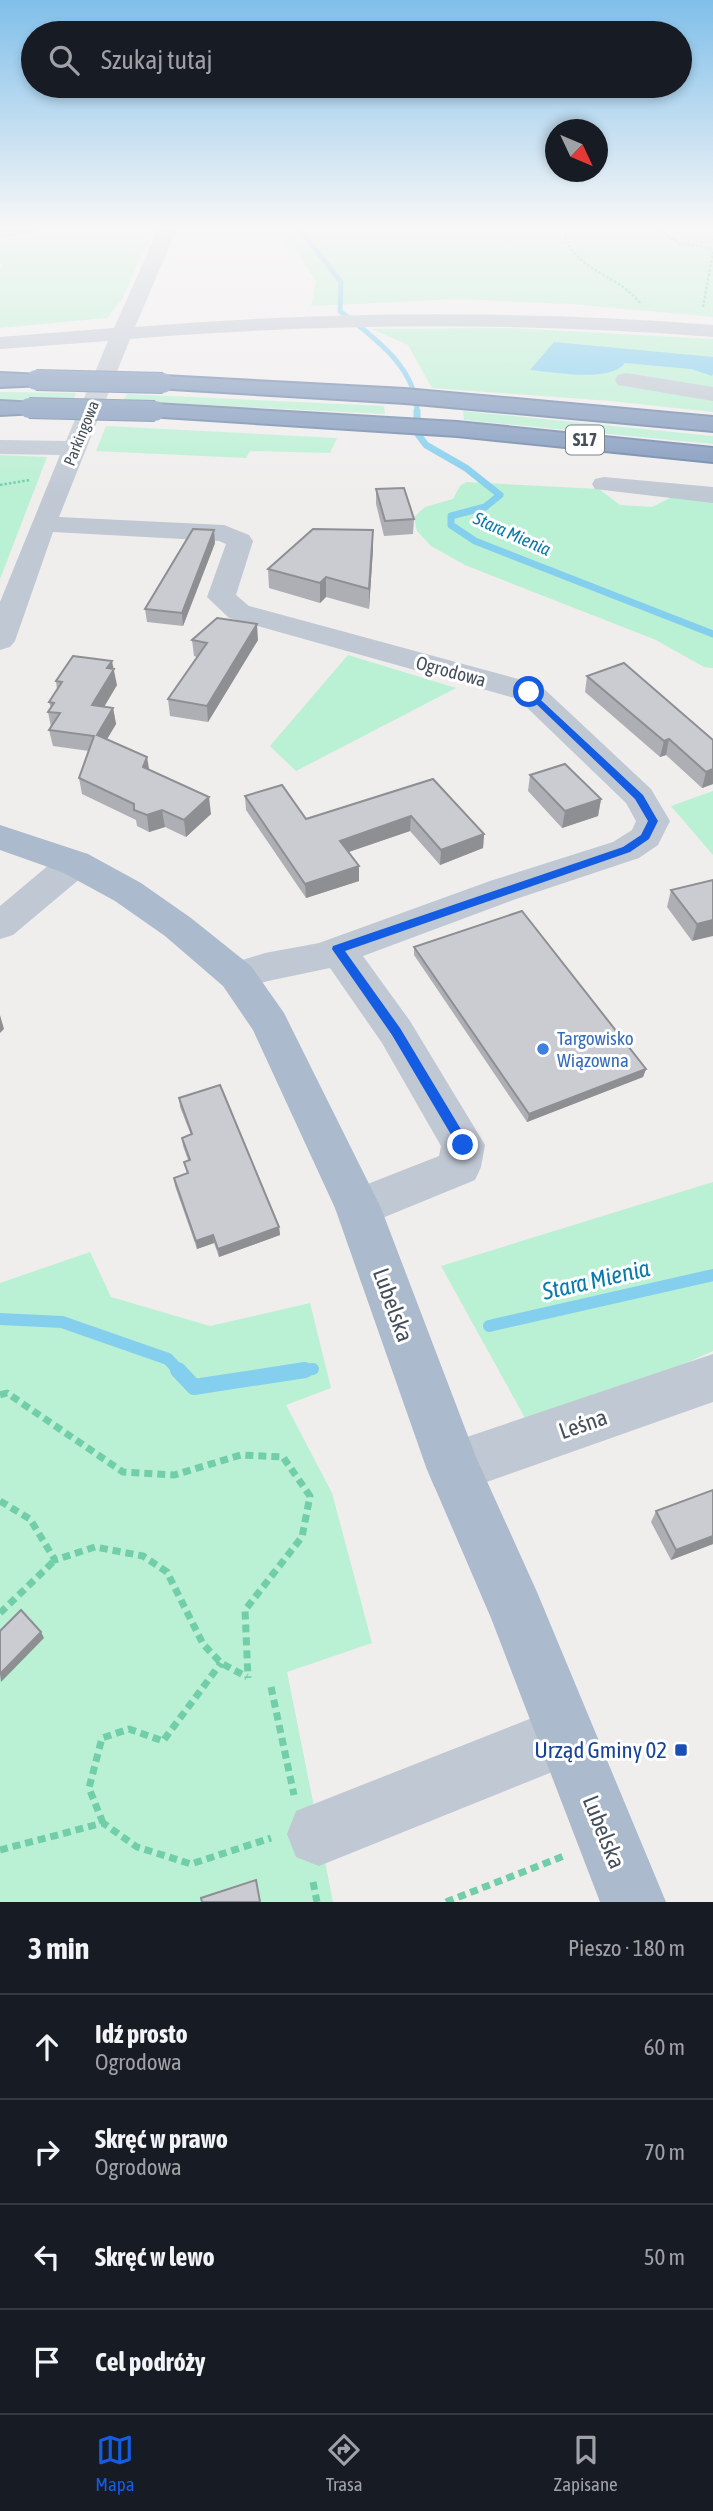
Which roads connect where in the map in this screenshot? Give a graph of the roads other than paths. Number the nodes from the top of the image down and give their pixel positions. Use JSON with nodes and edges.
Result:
{"nodes":[{"id":1,"x":129,"y":317,"type":"edge"},
{"id":2,"x":706,"y":331,"type":"edge"},
{"id":3,"x":122,"y":332,"type":"junction"},
{"id":4,"x":0,"y":343,"type":"edge"},
{"id":5,"x":0,"y":380,"type":"edge"},
{"id":6,"x":626,"y":380,"type":"dead end"},
{"id":7,"x":713,"y":394,"type":"edge"},
{"id":8,"x":0,"y":408,"type":"edge"},
{"id":9,"x":713,"y":424,"type":"edge"},
{"id":10,"x":0,"y":447,"type":"edge"},
{"id":11,"x":75,"y":448,"type":"junction"},
{"id":12,"x":713,"y":455,"type":"edge"},
{"id":13,"x":604,"y":484,"type":"dead end"},
{"id":14,"x":713,"y":495,"type":"edge"},
{"id":15,"x":43,"y":524,"type":"junction"},
{"id":16,"x":0,"y":641,"type":"edge"},
{"id":17,"x":0,"y":837,"type":"edge"},
{"id":18,"x":75,"y":863,"type":"junction"},
{"id":19,"x":4,"y":918,"type":"edge"},
{"id":20,"x":337,"y":949,"type":"junction"},
{"id":21,"x":237,"y":976,"type":"junction"},
{"id":22,"x":358,"y":1208,"type":"junction"},
{"id":23,"x":713,"y":1378,"type":"edge"},
{"id":24,"x":453,"y":1468,"type":"junction"},
{"id":25,"x":565,"y":1736,"type":"junction"},
{"id":26,"x":319,"y":1834,"type":"road end"},
{"id":27,"x":633,"y":1902,"type":"edge"}],
"edges":[{"from":1,"to":3,"type":"street","name":"Parkingowa"},
{"from":2,"to":3,"type":"street"},
{"from":3,"to":4,"type":"street"},
{"from":3,"to":11,"type":"street","name":"Parkingowa"},
{"from":5,"to":9,"type":"highway","number":"S17","bridge":true},
{"from":6,"to":7,"type":"street"},
{"from":8,"to":12,"type":"highway","number":"S17","bridge":true},
{"from":10,"to":11,"type":"street"},
{"from":11,"to":15,"type":"street","name":"Parkingowa"},
{"from":13,"to":14,"type":"street"},
{"from":15,"to":16,"type":"street","name":"Parkingowa"},
{"from":15,"to":20,"type":"street","name":"Ogrodowa"},
{"from":17,"to":18,"type":"main road","name":"Lubelska"},
{"from":18,"to":19,"type":"street"},
{"from":18,"to":21,"type":"main road","name":"Lubelska"},
{"from":20,"to":21,"type":"street","name":"Ogrodowa"},
{"from":20,"to":22,"type":"street"},
{"from":21,"to":22,"type":"main road","name":"Lubelska"},
{"from":22,"to":24,"type":"main road","name":"Lubelska"},
{"from":23,"to":24,"type":"street","name":"Leśna"},
{"from":24,"to":25,"type":"main road","name":"Lubelska"},
{"from":25,"to":26,"type":"street"},
{"from":25,"to":27,"type":"main road","name":"Lubelska"}]}
